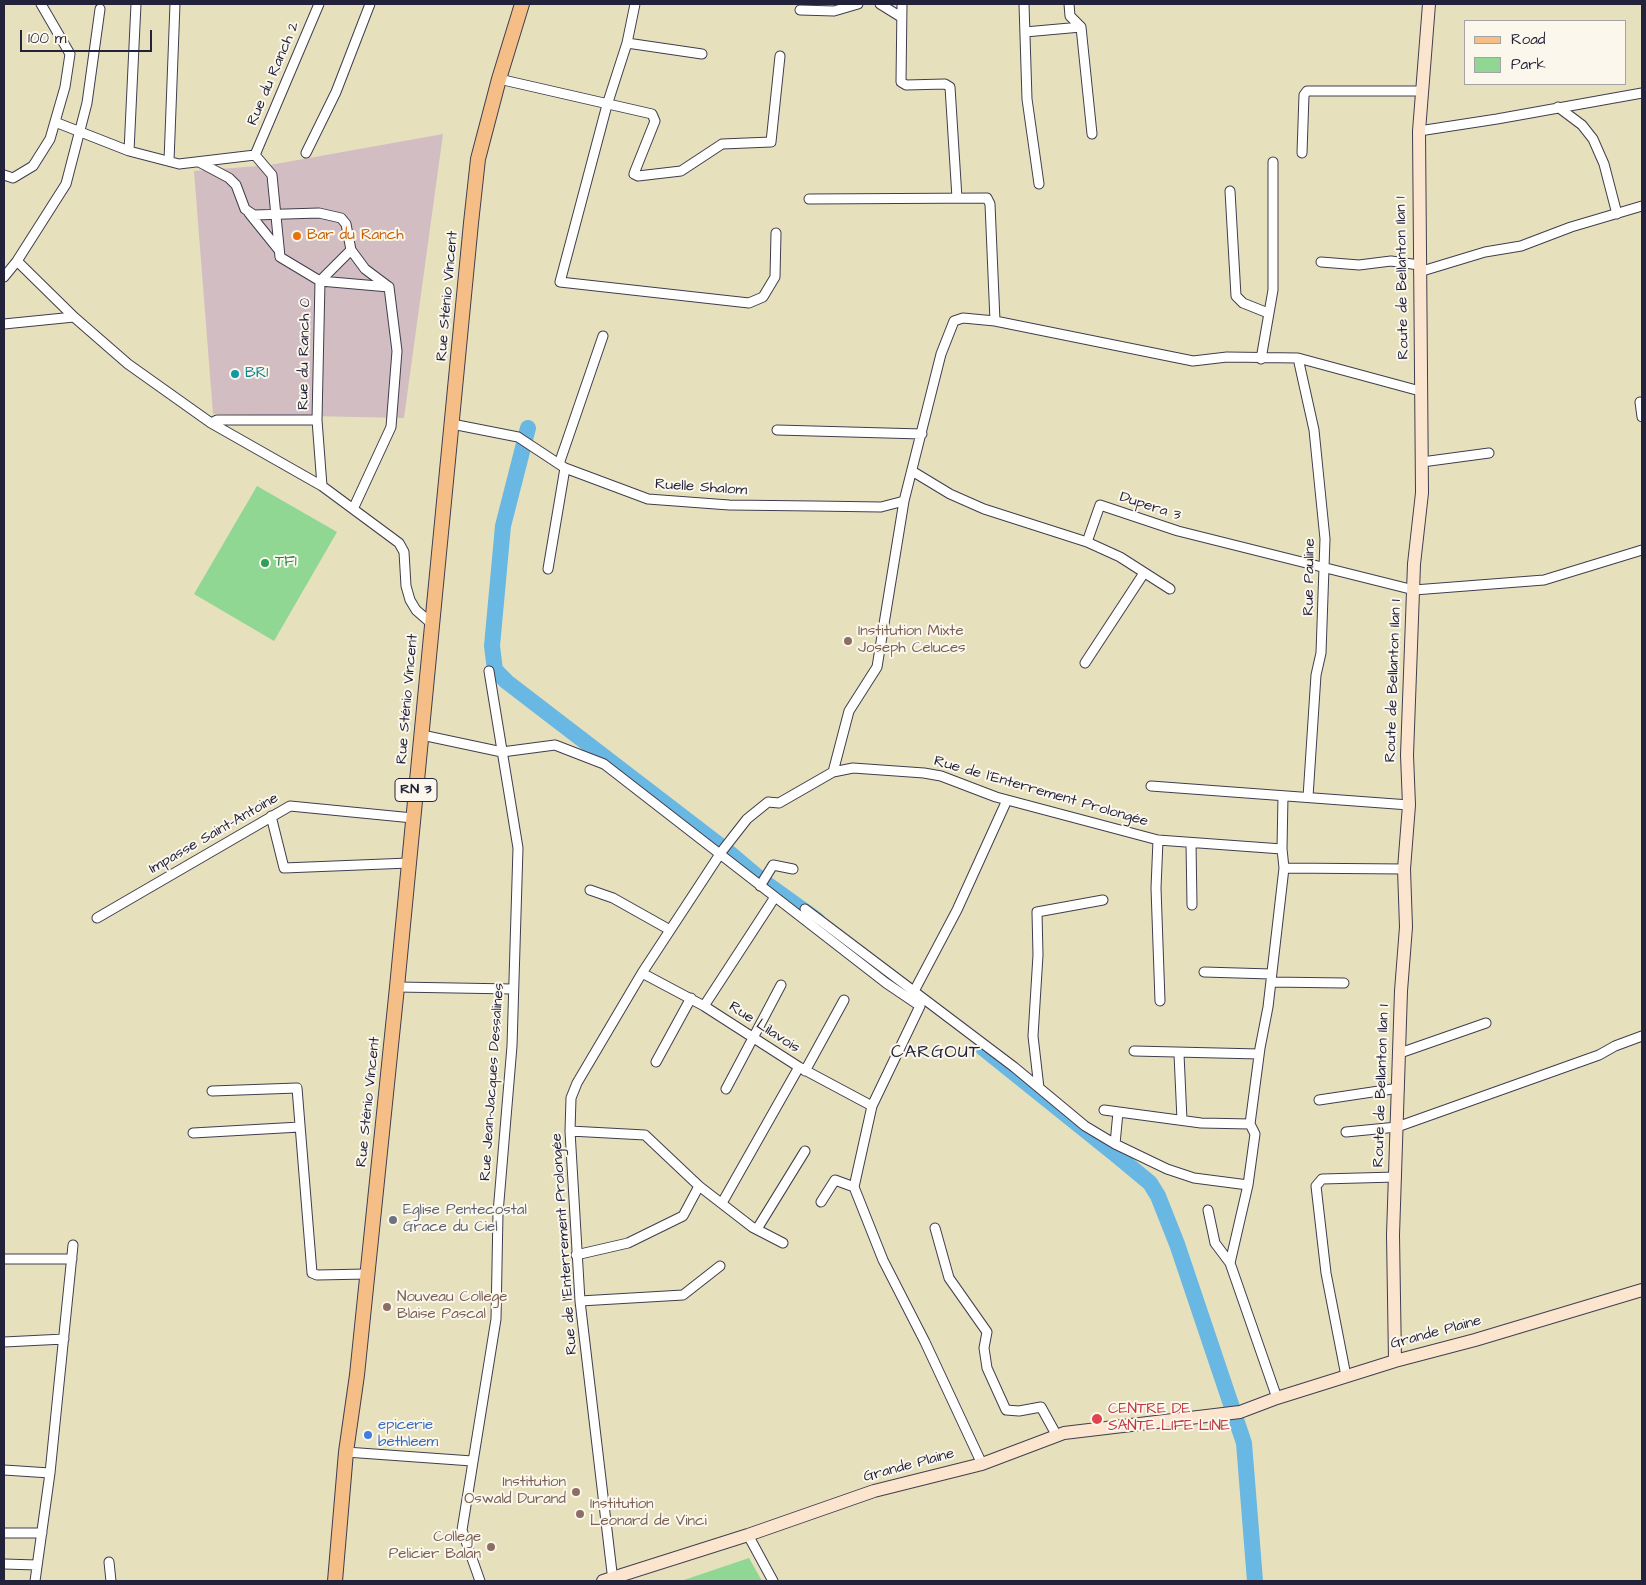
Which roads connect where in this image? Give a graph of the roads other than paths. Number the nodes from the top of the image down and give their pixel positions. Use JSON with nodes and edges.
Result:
{"nodes":[{"id":1,"x":41,"y":4,"type":"edge"},
{"id":2,"x":136,"y":4,"type":"edge"},
{"id":3,"x":175,"y":4,"type":"edge"},
{"id":4,"x":319,"y":4,"type":"edge"},
{"id":5,"x":370,"y":4,"type":"edge"},
{"id":6,"x":522,"y":4,"type":"edge"},
{"id":7,"x":635,"y":4,"type":"edge"},
{"id":8,"x":858,"y":4,"type":"edge"},
{"id":9,"x":880,"y":4,"type":"edge"},
{"id":10,"x":902,"y":4,"type":"edge"},
{"id":11,"x":1024,"y":4,"type":"edge"},
{"id":12,"x":1069,"y":4,"type":"edge"},
{"id":13,"x":1430,"y":4,"type":"edge"},
{"id":14,"x":100,"y":8,"type":"dead end"},
{"id":15,"x":800,"y":10,"type":"dead end"},
{"id":16,"x":901,"y":17,"type":"junction"},
{"id":17,"x":1081,"y":27,"type":"junction"},
{"id":18,"x":1025,"y":32,"type":"junction"},
{"id":19,"x":627,"y":43,"type":"junction"},
{"id":20,"x":702,"y":54,"type":"dead end"},
{"id":21,"x":780,"y":56,"type":"dead end"},
{"id":22,"x":499,"y":79,"type":"junction"},
{"id":23,"x":1422,"y":91,"type":"junction"},
{"id":24,"x":1642,"y":93,"type":"edge"},
{"id":25,"x":607,"y":105,"type":"junction"},
{"id":26,"x":1558,"y":107,"type":"junction"},
{"id":27,"x":55,"y":122,"type":"junction"},
{"id":28,"x":80,"y":131,"type":"junction"},
{"id":29,"x":1419,"y":131,"type":"junction"},
{"id":30,"x":1092,"y":134,"type":"dead end"},
{"id":31,"x":129,"y":151,"type":"junction"},
{"id":32,"x":306,"y":153,"type":"dead end"},
{"id":33,"x":1302,"y":153,"type":"dead end"},
{"id":34,"x":255,"y":155,"type":"junction"},
{"id":35,"x":169,"y":162,"type":"junction"},
{"id":36,"x":198,"y":162,"type":"junction"},
{"id":37,"x":1273,"y":162,"type":"dead end"},
{"id":38,"x":4,"y":175,"type":"edge"},
{"id":39,"x":1039,"y":184,"type":"dead end"},
{"id":40,"x":1230,"y":191,"type":"dead end"},
{"id":41,"x":957,"y":198,"type":"junction"},
{"id":42,"x":809,"y":200,"type":"dead end"},
{"id":43,"x":1642,"y":206,"type":"edge"},
{"id":44,"x":249,"y":213,"type":"junction"},
{"id":45,"x":1617,"y":214,"type":"junction"},
{"id":46,"x":277,"y":215,"type":"junction"},
{"id":47,"x":776,"y":233,"type":"dead end"},
{"id":48,"x":278,"y":249,"type":"junction"},
{"id":49,"x":351,"y":250,"type":"junction"},
{"id":50,"x":17,"y":261,"type":"junction"},
{"id":51,"x":1321,"y":262,"type":"dead end"},
{"id":52,"x":1419,"y":269,"type":"junction"},
{"id":53,"x":4,"y":277,"type":"edge"},
{"id":54,"x":320,"y":282,"type":"junction"},
{"id":55,"x":389,"y":287,"type":"junction"},
{"id":56,"x":1268,"y":313,"type":"junction"},
{"id":57,"x":74,"y":317,"type":"junction"},
{"id":58,"x":995,"y":321,"type":"junction"},
{"id":59,"x":4,"y":324,"type":"edge"},
{"id":60,"x":603,"y":336,"type":"dead end"},
{"id":61,"x":1261,"y":358,"type":"junction"},
{"id":62,"x":1298,"y":358,"type":"junction"},
{"id":63,"x":1420,"y":391,"type":"junction"},
{"id":64,"x":1640,"y":402,"type":"dead end"},
{"id":65,"x":1642,"y":418,"type":"edge"},
{"id":66,"x":317,"y":420,"type":"junction"},
{"id":67,"x":211,"y":423,"type":"junction"},
{"id":68,"x":452,"y":424,"type":"junction"},
{"id":69,"x":777,"y":430,"type":"dead end"},
{"id":70,"x":922,"y":434,"type":"junction"},
{"id":71,"x":1489,"y":453,"type":"dead end"},
{"id":72,"x":1422,"y":462,"type":"junction"},
{"id":73,"x":562,"y":466,"type":"junction"},
{"id":74,"x":912,"y":471,"type":"junction"},
{"id":75,"x":322,"y":486,"type":"junction"},
{"id":76,"x":904,"y":501,"type":"junction"},
{"id":77,"x":354,"y":507,"type":"junction"},
{"id":78,"x":1087,"y":542,"type":"junction"},
{"id":79,"x":1642,"y":550,"type":"edge"},
{"id":80,"x":1324,"y":569,"type":"junction"},
{"id":81,"x":548,"y":570,"type":"dead end"},
{"id":82,"x":1144,"y":573,"type":"junction"},
{"id":83,"x":1170,"y":589,"type":"dead end"},
{"id":84,"x":1414,"y":590,"type":"junction"},
{"id":85,"x":432,"y":624,"type":"junction"},
{"id":86,"x":1086,"y":663,"type":"dead end"},
{"id":87,"x":489,"y":671,"type":"dead end"},
{"id":88,"x":422,"y":735,"type":"junction"},
{"id":89,"x":502,"y":752,"type":"junction"},
{"id":90,"x":833,"y":772,"type":"junction"},
{"id":91,"x":1151,"y":786,"type":"dead end"},
{"id":92,"x":1283,"y":796,"type":"junction"},
{"id":93,"x":1308,"y":797,"type":"junction"},
{"id":94,"x":1007,"y":800,"type":"junction"},
{"id":95,"x":1409,"y":805,"type":"junction"},
{"id":96,"x":271,"y":816,"type":"junction"},
{"id":97,"x":413,"y":818,"type":"junction"},
{"id":98,"x":1158,"y":840,"type":"junction"},
{"id":99,"x":1191,"y":843,"type":"junction"},
{"id":100,"x":1282,"y":849,"type":"junction"},
{"id":101,"x":723,"y":851,"type":"junction"},
{"id":102,"x":409,"y":863,"type":"junction"},
{"id":103,"x":1284,"y":868,"type":"junction"},
{"id":104,"x":793,"y":869,"type":"dead end"},
{"id":105,"x":1404,"y":869,"type":"junction"},
{"id":106,"x":762,"y":883,"type":"junction"},
{"id":107,"x":590,"y":890,"type":"dead end"},
{"id":108,"x":775,"y":897,"type":"junction"},
{"id":109,"x":1103,"y":900,"type":"dead end"},
{"id":110,"x":1192,"y":905,"type":"dead end"},
{"id":111,"x":805,"y":909,"type":"dead end"},
{"id":112,"x":97,"y":918,"type":"dead end"},
{"id":113,"x":670,"y":930,"type":"junction"},
{"id":114,"x":1204,"y":972,"type":"dead end"},
{"id":115,"x":642,"y":973,"type":"junction"},
{"id":116,"x":1271,"y":978,"type":"junction"},
{"id":117,"x":889,"y":980,"type":"junction"},
{"id":118,"x":1344,"y":983,"type":"dead end"},
{"id":119,"x":781,"y":985,"type":"dead end"},
{"id":120,"x":397,"y":987,"type":"junction"},
{"id":121,"x":513,"y":989,"type":"junction"},
{"id":122,"x":912,"y":996,"type":"junction"},
{"id":123,"x":691,"y":998,"type":"junction"},
{"id":124,"x":844,"y":1000,"type":"dead end"},
{"id":125,"x":1160,"y":1001,"type":"dead end"},
{"id":126,"x":704,"y":1006,"type":"junction"},
{"id":127,"x":1486,"y":1023,"type":"dead end"},
{"id":128,"x":1642,"y":1036,"type":"edge"},
{"id":129,"x":754,"y":1037,"type":"junction"},
{"id":130,"x":1134,"y":1051,"type":"dead end"},
{"id":131,"x":1400,"y":1053,"type":"junction"},
{"id":132,"x":1179,"y":1054,"type":"junction"},
{"id":133,"x":1259,"y":1054,"type":"junction"},
{"id":134,"x":656,"y":1062,"type":"dead end"},
{"id":135,"x":802,"y":1069,"type":"junction"},
{"id":136,"x":1039,"y":1088,"type":"junction"},
{"id":137,"x":1399,"y":1088,"type":"junction"},
{"id":138,"x":726,"y":1089,"type":"dead end"},
{"id":139,"x":212,"y":1091,"type":"dead end"},
{"id":140,"x":1319,"y":1100,"type":"dead end"},
{"id":141,"x":872,"y":1106,"type":"junction"},
{"id":142,"x":1104,"y":1110,"type":"dead end"},
{"id":143,"x":1118,"y":1112,"type":"junction"},
{"id":144,"x":1182,"y":1120,"type":"junction"},
{"id":145,"x":1250,"y":1124,"type":"junction"},
{"id":146,"x":300,"y":1127,"type":"junction"},
{"id":147,"x":1397,"y":1127,"type":"junction"},
{"id":148,"x":570,"y":1131,"type":"junction"},
{"id":149,"x":1346,"y":1132,"type":"dead end"},
{"id":150,"x":193,"y":1133,"type":"dead end"},
{"id":151,"x":1115,"y":1144,"type":"junction"},
{"id":152,"x":805,"y":1151,"type":"dead end"},
{"id":153,"x":1396,"y":1177,"type":"junction"},
{"id":154,"x":1248,"y":1185,"type":"junction"},
{"id":155,"x":699,"y":1186,"type":"junction"},
{"id":156,"x":854,"y":1187,"type":"junction"},
{"id":157,"x":821,"y":1202,"type":"dead end"},
{"id":158,"x":722,"y":1203,"type":"junction"},
{"id":159,"x":1208,"y":1210,"type":"dead end"},
{"id":160,"x":935,"y":1228,"type":"dead end"},
{"id":161,"x":757,"y":1229,"type":"junction"},
{"id":162,"x":784,"y":1244,"type":"dead end"},
{"id":163,"x":73,"y":1246,"type":"dead end"},
{"id":164,"x":576,"y":1255,"type":"junction"},
{"id":165,"x":4,"y":1259,"type":"edge"},
{"id":166,"x":72,"y":1259,"type":"junction"},
{"id":167,"x":1230,"y":1263,"type":"junction"},
{"id":168,"x":720,"y":1266,"type":"dead end"},
{"id":169,"x":367,"y":1274,"type":"junction"},
{"id":170,"x":1642,"y":1290,"type":"edge"},
{"id":171,"x":580,"y":1301,"type":"junction"},
{"id":172,"x":64,"y":1339,"type":"junction"},
{"id":173,"x":4,"y":1342,"type":"edge"},
{"id":174,"x":1394,"y":1361,"type":"junction"},
{"id":175,"x":1346,"y":1376,"type":"junction"},
{"id":176,"x":1277,"y":1398,"type":"junction"},
{"id":177,"x":1057,"y":1436,"type":"junction"},
{"id":178,"x":346,"y":1452,"type":"junction"},
{"id":179,"x":472,"y":1460,"type":"junction"},
{"id":180,"x":982,"y":1464,"type":"junction"},
{"id":181,"x":4,"y":1470,"type":"edge"},
{"id":182,"x":50,"y":1473,"type":"junction"},
{"id":183,"x":4,"y":1533,"type":"edge"},
{"id":184,"x":42,"y":1533,"type":"junction"},
{"id":185,"x":748,"y":1535,"type":"junction"},
{"id":186,"x":109,"y":1562,"type":"dead end"},
{"id":187,"x":4,"y":1564,"type":"edge"},
{"id":188,"x":37,"y":1565,"type":"junction"},
{"id":189,"x":609,"y":1580,"type":"edge"},
{"id":190,"x":35,"y":1581,"type":"edge"},
{"id":191,"x":111,"y":1581,"type":"edge"},
{"id":192,"x":335,"y":1581,"type":"edge"},
{"id":193,"x":480,"y":1581,"type":"edge"},
{"id":194,"x":773,"y":1581,"type":"edge"}],
"edges":[{"from":1,"to":27,"type":"street"},
{"from":2,"to":31,"type":"street"},
{"from":3,"to":35,"type":"street"},
{"from":4,"to":34,"type":"street","name":"Rue du Ranch 2"},
{"from":5,"to":32,"type":"street"},
{"from":6,"to":22,"type":"main road","name":"Rue Sténio Vincent","number":"RN 3"},
{"from":7,"to":19,"type":"street"},
{"from":8,"to":15,"type":"street"},
{"from":9,"to":16,"type":"street"},
{"from":10,"to":16,"type":"street"},
{"from":11,"to":18,"type":"street"},
{"from":12,"to":17,"type":"street"},
{"from":13,"to":23,"type":"street","name":"Route de Bellanton Ilan 1"},
{"from":14,"to":28,"type":"street"},
{"from":16,"to":41,"type":"street"},
{"from":17,"to":18,"type":"street"},
{"from":17,"to":30,"type":"street"},
{"from":18,"to":39,"type":"street"},
{"from":19,"to":20,"type":"street"},
{"from":19,"to":25,"type":"street"},
{"from":21,"to":25,"type":"street"},
{"from":22,"to":25,"type":"street"},
{"from":22,"to":68,"type":"main road","name":"Rue Sténio Vincent","number":"RN 3"},
{"from":23,"to":29,"type":"street","name":"Route de Bellanton Ilan 1"},
{"from":23,"to":33,"type":"street"},
{"from":24,"to":26,"type":"street"},
{"from":25,"to":47,"type":"street"},
{"from":26,"to":29,"type":"street"},
{"from":26,"to":45,"type":"street"},
{"from":27,"to":28,"type":"street"},
{"from":27,"to":38,"type":"street"},
{"from":28,"to":31,"type":"street"},
{"from":28,"to":50,"type":"street"},
{"from":29,"to":52,"type":"street","name":"Route de Bellanton Ilan 1"},
{"from":31,"to":35,"type":"street"},
{"from":34,"to":36,"type":"street"},
{"from":34,"to":46,"type":"street"},
{"from":35,"to":36,"type":"street"},
{"from":36,"to":44,"type":"street"},
{"from":37,"to":56,"type":"street"},
{"from":40,"to":56,"type":"street"},
{"from":41,"to":42,"type":"street"},
{"from":41,"to":58,"type":"street"},
{"from":43,"to":45,"type":"street"},
{"from":44,"to":46,"type":"street"},
{"from":44,"to":48,"type":"street"},
{"from":45,"to":52,"type":"street"},
{"from":46,"to":48,"type":"street"},
{"from":46,"to":49,"type":"street"},
{"from":48,"to":54,"type":"street"},
{"from":49,"to":54,"type":"street"},
{"from":49,"to":55,"type":"street"},
{"from":50,"to":53,"type":"street"},
{"from":50,"to":57,"type":"street"},
{"from":51,"to":52,"type":"street"},
{"from":52,"to":63,"type":"street","name":"Route de Bellanton Ilan 1"},
{"from":54,"to":55,"type":"street","name":"Rue du Ranch 0"},
{"from":54,"to":66,"type":"street","name":"Rue du Ranch 0"},
{"from":55,"to":77,"type":"street"},
{"from":56,"to":61,"type":"street"},
{"from":57,"to":59,"type":"street"},
{"from":57,"to":67,"type":"street"},
{"from":58,"to":61,"type":"street"},
{"from":58,"to":70,"type":"street"},
{"from":60,"to":73,"type":"street"},
{"from":61,"to":62,"type":"street"},
{"from":62,"to":63,"type":"street"},
{"from":62,"to":80,"type":"street","name":"Rue Pauline"},
{"from":63,"to":72,"type":"street","name":"Route de Bellanton Ilan 1"},
{"from":64,"to":65,"type":"street"},
{"from":66,"to":67,"type":"street"},
{"from":66,"to":75,"type":"street","name":"Rue du Ranch 0"},
{"from":67,"to":75,"type":"street"},
{"from":68,"to":73,"type":"street","name":"Ruelle Shalom"},
{"from":68,"to":85,"type":"main road","name":"Rue Sténio Vincent","number":"RN 3"},
{"from":69,"to":70,"type":"street"},
{"from":70,"to":74,"type":"street"},
{"from":71,"to":72,"type":"street"},
{"from":72,"to":84,"type":"street","name":"Route de Bellanton Ilan 1"},
{"from":73,"to":76,"type":"street","name":"Ruelle Shalom"},
{"from":73,"to":81,"type":"street"},
{"from":74,"to":76,"type":"street"},
{"from":74,"to":78,"type":"street"},
{"from":75,"to":77,"type":"street"},
{"from":76,"to":90,"type":"street"},
{"from":77,"to":85,"type":"street"},
{"from":78,"to":80,"type":"street","name":"Dupera 3"},
{"from":78,"to":82,"type":"street"},
{"from":79,"to":84,"type":"street","name":"Dupera 3"},
{"from":80,"to":84,"type":"street","name":"Dupera 3"},
{"from":80,"to":93,"type":"street","name":"Rue Pauline"},
{"from":82,"to":83,"type":"street"},
{"from":82,"to":86,"type":"street"},
{"from":84,"to":95,"type":"street","name":"Route de Bellanton Ilan 1"},
{"from":85,"to":88,"type":"main road","name":"Rue Sténio Vincent","number":"RN 3"},
{"from":87,"to":89,"type":"street","name":"Rue Jean-Jacques Dessalines"},
{"from":88,"to":89,"type":"street"},
{"from":88,"to":97,"type":"main road","name":"Rue Sténio Vincent","number":"RN 3"},
{"from":89,"to":101,"type":"street"},
{"from":89,"to":121,"type":"street","name":"Rue Jean-Jacques Dessalines"},
{"from":90,"to":94,"type":"street","name":"Rue de l'Enterrement Prolongée"},
{"from":90,"to":101,"type":"street","name":"Rue de l'Enterrement Prolongée"},
{"from":91,"to":92,"type":"street"},
{"from":92,"to":93,"type":"street"},
{"from":92,"to":100,"type":"street"},
{"from":93,"to":95,"type":"street"},
{"from":94,"to":98,"type":"street","name":"Rue de l'Enterrement Prolongée"},
{"from":94,"to":122,"type":"street"},
{"from":95,"to":105,"type":"street","name":"Route de Bellanton Ilan 1"},
{"from":96,"to":97,"type":"street","name":"Impasse Saint-Antoine"},
{"from":96,"to":102,"type":"street"},
{"from":96,"to":112,"type":"street","name":"Impasse Saint-Antoine"},
{"from":97,"to":102,"type":"main road","name":"Rue Sténio Vincent","number":"RN 3"},
{"from":98,"to":99,"type":"street","name":"Rue de l'Enterrement Prolongée"},
{"from":98,"to":125,"type":"street"},
{"from":99,"to":100,"type":"street","name":"Rue de l'Enterrement Prolongée"},
{"from":99,"to":110,"type":"street"},
{"from":100,"to":103,"type":"street"},
{"from":101,"to":106,"type":"street"},
{"from":101,"to":113,"type":"street","name":"Rue de l'Enterrement Prolongée"},
{"from":102,"to":120,"type":"main road","name":"Rue Sténio Vincent","number":"RN 3"},
{"from":103,"to":105,"type":"street"},
{"from":103,"to":116,"type":"street"},
{"from":104,"to":106,"type":"street"},
{"from":105,"to":131,"type":"street","name":"Route de Bellanton Ilan 1"},
{"from":106,"to":108,"type":"street"},
{"from":107,"to":113,"type":"street"},
{"from":108,"to":117,"type":"street"},
{"from":108,"to":126,"type":"street"},
{"from":109,"to":136,"type":"street"},
{"from":111,"to":117,"type":"street"},
{"from":113,"to":115,"type":"street","name":"Rue de l'Enterrement Prolongée"},
{"from":114,"to":116,"type":"street"},
{"from":115,"to":123,"type":"street","name":"Rue Lilavois"},
{"from":115,"to":148,"type":"street","name":"Rue de l'Enterrement Prolongée"},
{"from":116,"to":118,"type":"street"},
{"from":116,"to":133,"type":"street"},
{"from":117,"to":122,"type":"street"},
{"from":119,"to":129,"type":"street"},
{"from":120,"to":121,"type":"street"},
{"from":120,"to":169,"type":"main road","name":"Rue Sténio Vincent","number":"RN 3"},
{"from":121,"to":179,"type":"street","name":"Rue Jean-Jacques Dessalines"},
{"from":122,"to":136,"type":"street"},
{"from":122,"to":141,"type":"street"},
{"from":123,"to":126,"type":"street","name":"Rue Lilavois"},
{"from":123,"to":134,"type":"street"},
{"from":124,"to":135,"type":"street"},
{"from":126,"to":129,"type":"street","name":"Rue Lilavois"},
{"from":127,"to":131,"type":"street"},
{"from":128,"to":147,"type":"street"},
{"from":129,"to":135,"type":"street","name":"Rue Lilavois"},
{"from":129,"to":138,"type":"street"},
{"from":130,"to":132,"type":"street"},
{"from":131,"to":137,"type":"street","name":"Route de Bellanton Ilan 1"},
{"from":132,"to":133,"type":"street"},
{"from":132,"to":144,"type":"street"},
{"from":133,"to":145,"type":"street"},
{"from":135,"to":141,"type":"street","name":"Rue Lilavois"},
{"from":135,"to":158,"type":"street"},
{"from":136,"to":151,"type":"street"},
{"from":137,"to":140,"type":"street"},
{"from":137,"to":147,"type":"street","name":"Route de Bellanton Ilan 1"},
{"from":139,"to":146,"type":"street"},
{"from":141,"to":156,"type":"street"},
{"from":142,"to":143,"type":"street"},
{"from":143,"to":144,"type":"street"},
{"from":143,"to":151,"type":"street"},
{"from":144,"to":145,"type":"street"},
{"from":145,"to":154,"type":"street"},
{"from":146,"to":150,"type":"street"},
{"from":146,"to":169,"type":"street"},
{"from":147,"to":149,"type":"street"},
{"from":147,"to":153,"type":"street","name":"Route de Bellanton Ilan 1"},
{"from":148,"to":155,"type":"street"},
{"from":148,"to":164,"type":"street","name":"Rue de l'Enterrement Prolongée"},
{"from":151,"to":154,"type":"street"},
{"from":152,"to":161,"type":"street"},
{"from":153,"to":174,"type":"street","name":"Route de Bellanton Ilan 1"},
{"from":153,"to":175,"type":"street"},
{"from":154,"to":167,"type":"street"},
{"from":155,"to":158,"type":"street"},
{"from":155,"to":164,"type":"street"},
{"from":156,"to":157,"type":"street"},
{"from":156,"to":180,"type":"street"},
{"from":158,"to":161,"type":"street"},
{"from":159,"to":167,"type":"street"},
{"from":160,"to":177,"type":"street"},
{"from":161,"to":162,"type":"street"},
{"from":163,"to":166,"type":"street"},
{"from":164,"to":171,"type":"street","name":"Rue de l'Enterrement Prolongée"},
{"from":165,"to":166,"type":"street"},
{"from":166,"to":172,"type":"street"},
{"from":167,"to":176,"type":"street"},
{"from":168,"to":171,"type":"street"},
{"from":169,"to":178,"type":"main road","name":"Rue Sténio Vincent","number":"RN 3"},
{"from":170,"to":174,"type":"street","name":"Grande Plaine"},
{"from":171,"to":189,"type":"street","name":"Rue de l'Enterrement Prolongée"},
{"from":172,"to":173,"type":"street"},
{"from":172,"to":182,"type":"street"},
{"from":174,"to":175,"type":"street","name":"Grande Plaine"},
{"from":175,"to":176,"type":"street","name":"Grande Plaine"},
{"from":176,"to":177,"type":"street","name":"Grande Plaine"},
{"from":177,"to":180,"type":"street","name":"Grande Plaine"},
{"from":178,"to":179,"type":"street"},
{"from":178,"to":192,"type":"main road","name":"Rue Sténio Vincent","number":"RN 3"},
{"from":179,"to":193,"type":"street","name":"Rue Jean-Jacques Dessalines"},
{"from":180,"to":185,"type":"street","name":"Grande Plaine"},
{"from":181,"to":182,"type":"street"},
{"from":182,"to":184,"type":"street"},
{"from":183,"to":184,"type":"street"},
{"from":184,"to":188,"type":"street"},
{"from":185,"to":189,"type":"street","name":"Grande Plaine"},
{"from":185,"to":194,"type":"street"},
{"from":186,"to":191,"type":"street"},
{"from":187,"to":188,"type":"street"},
{"from":188,"to":190,"type":"street"}]}
